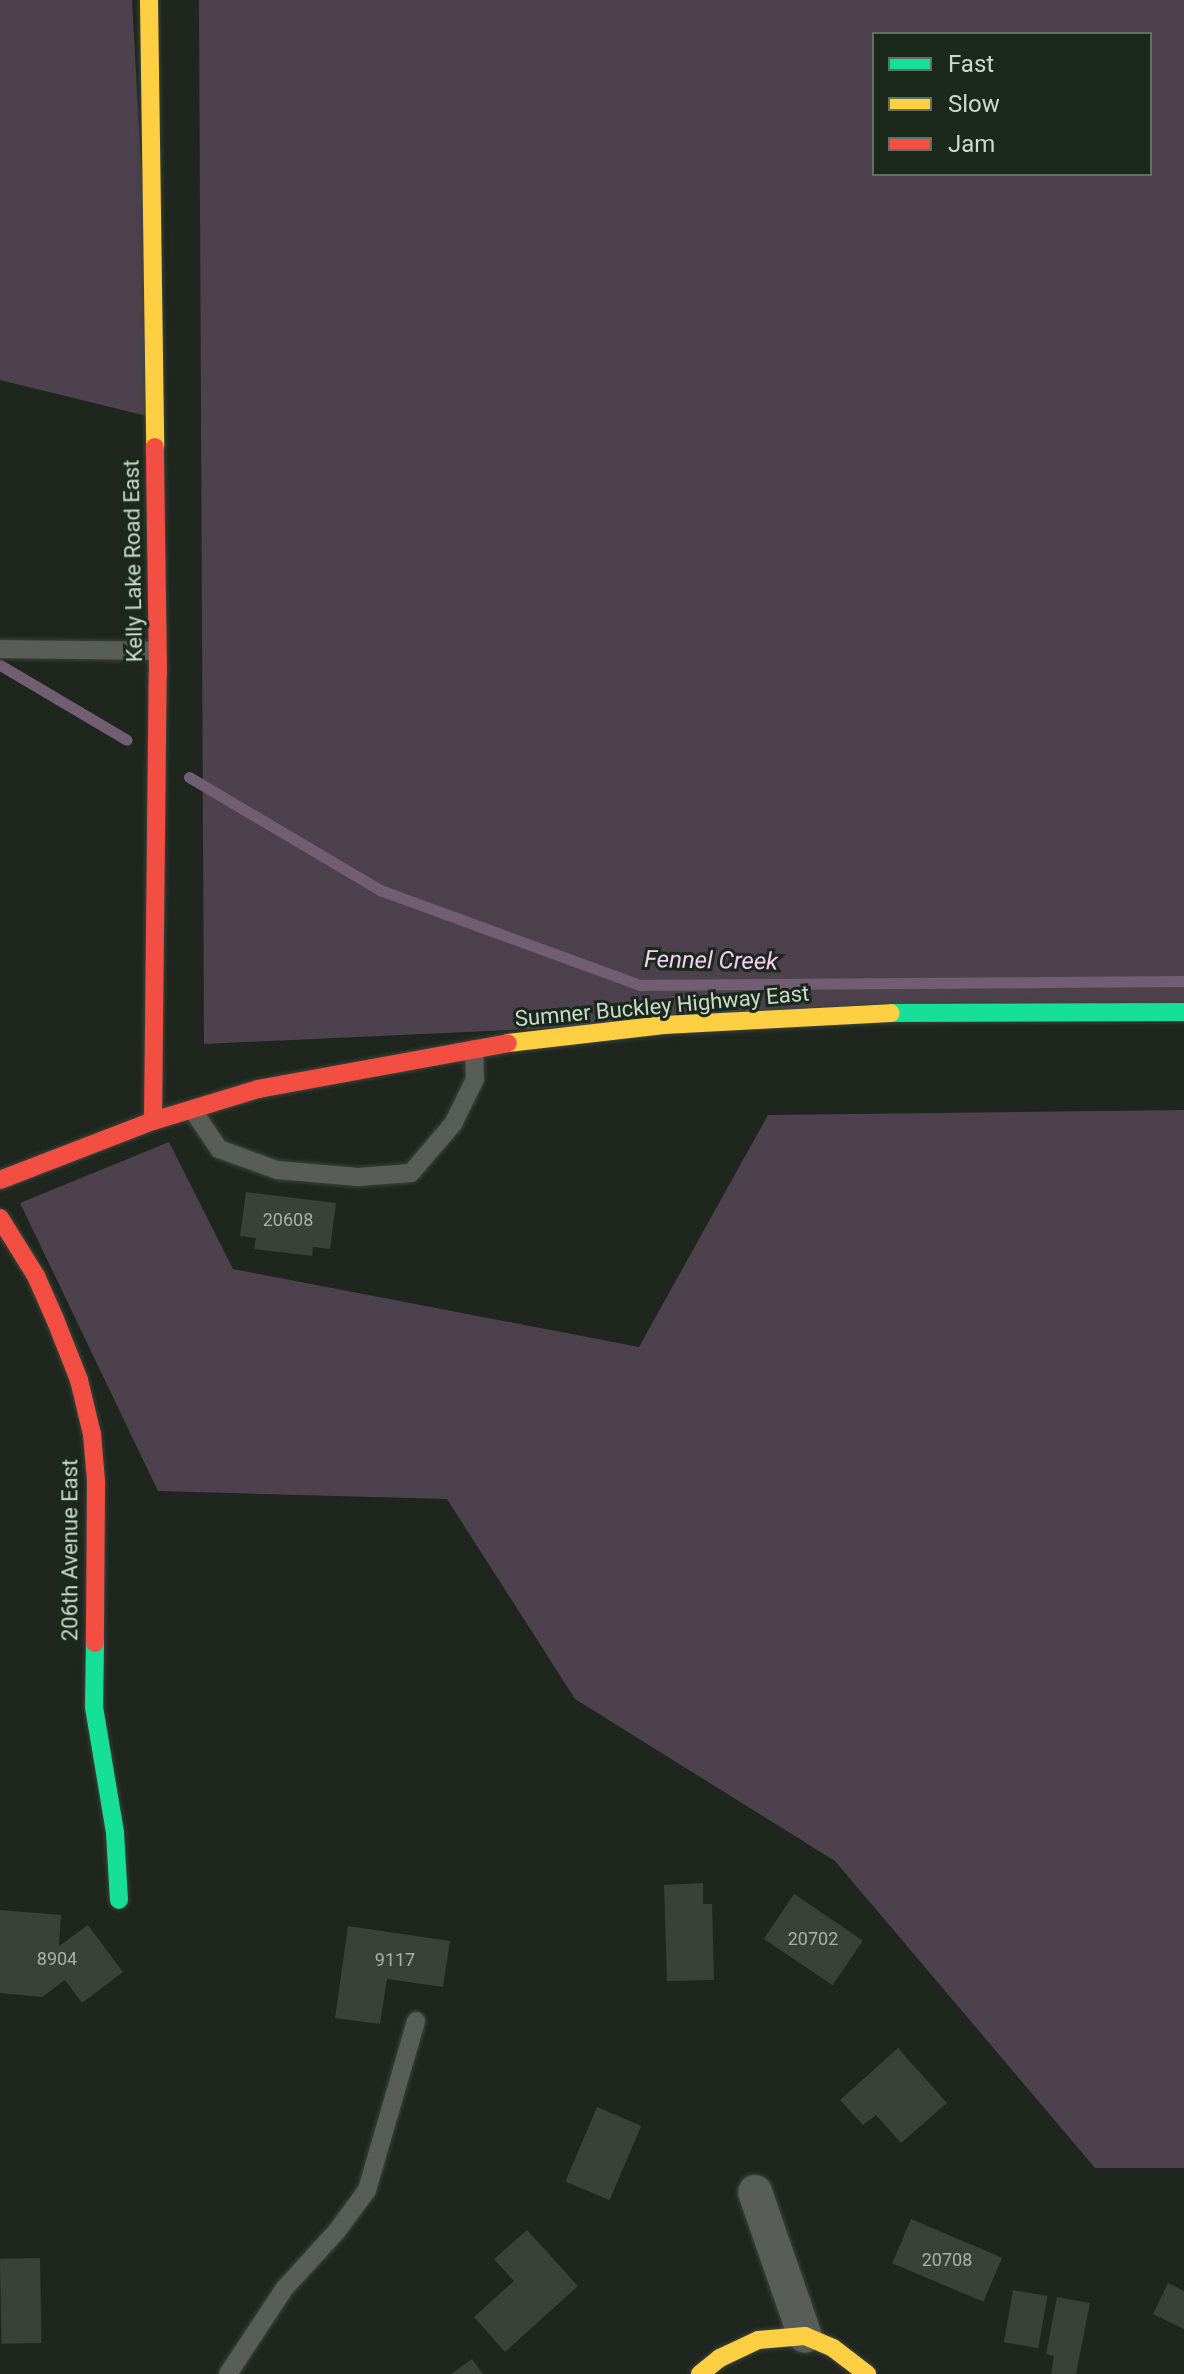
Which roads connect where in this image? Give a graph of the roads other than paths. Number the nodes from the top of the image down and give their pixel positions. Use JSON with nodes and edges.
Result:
{"nodes":[{"id":1,"x":149,"y":0,"type":"edge"},
{"id":2,"x":0,"y":649,"type":"edge"},
{"id":3,"x":157,"y":651,"type":"junction"},
{"id":4,"x":1184,"y":1012,"type":"edge"},
{"id":5,"x":474,"y":1049,"type":"junction"},
{"id":6,"x":192,"y":1109,"type":"junction"},
{"id":7,"x":153,"y":1121,"type":"junction"},
{"id":8,"x":0,"y":1180,"type":"edge"},
{"id":9,"x":0,"y":1218,"type":"edge"},
{"id":10,"x":119,"y":1900,"type":"dead end"},
{"id":11,"x":416,"y":2021,"type":"dead end"},
{"id":12,"x":755,"y":2192,"type":"dead end"},
{"id":13,"x":805,"y":2336,"type":"junction"},
{"id":14,"x":228,"y":2374,"type":"edge"},
{"id":15,"x":700,"y":2374,"type":"edge"},
{"id":16,"x":867,"y":2374,"type":"edge"}],
"edges":[{"from":1,"to":3,"type":"street","name":"Kelly Lake Road East"},
{"from":2,"to":3,"type":"lane"},
{"from":3,"to":7,"type":"street","name":"Kelly Lake Road East"},
{"from":4,"to":5,"type":"street","name":"Sumner Buckley Highway East"},
{"from":5,"to":6,"type":"street","name":"Sumner Buckley Highway East"},
{"from":5,"to":6,"type":"lane"},
{"from":6,"to":7,"type":"street","name":"Sumner Buckley Highway East"},
{"from":7,"to":8,"type":"street","name":"Sumner Buckley Highway East"},
{"from":9,"to":10,"type":"street","name":"206th Avenue East"},
{"from":11,"to":14,"type":"lane"},
{"from":12,"to":13,"type":"street"},
{"from":13,"to":15,"type":"street"},
{"from":13,"to":16,"type":"street"}]}
